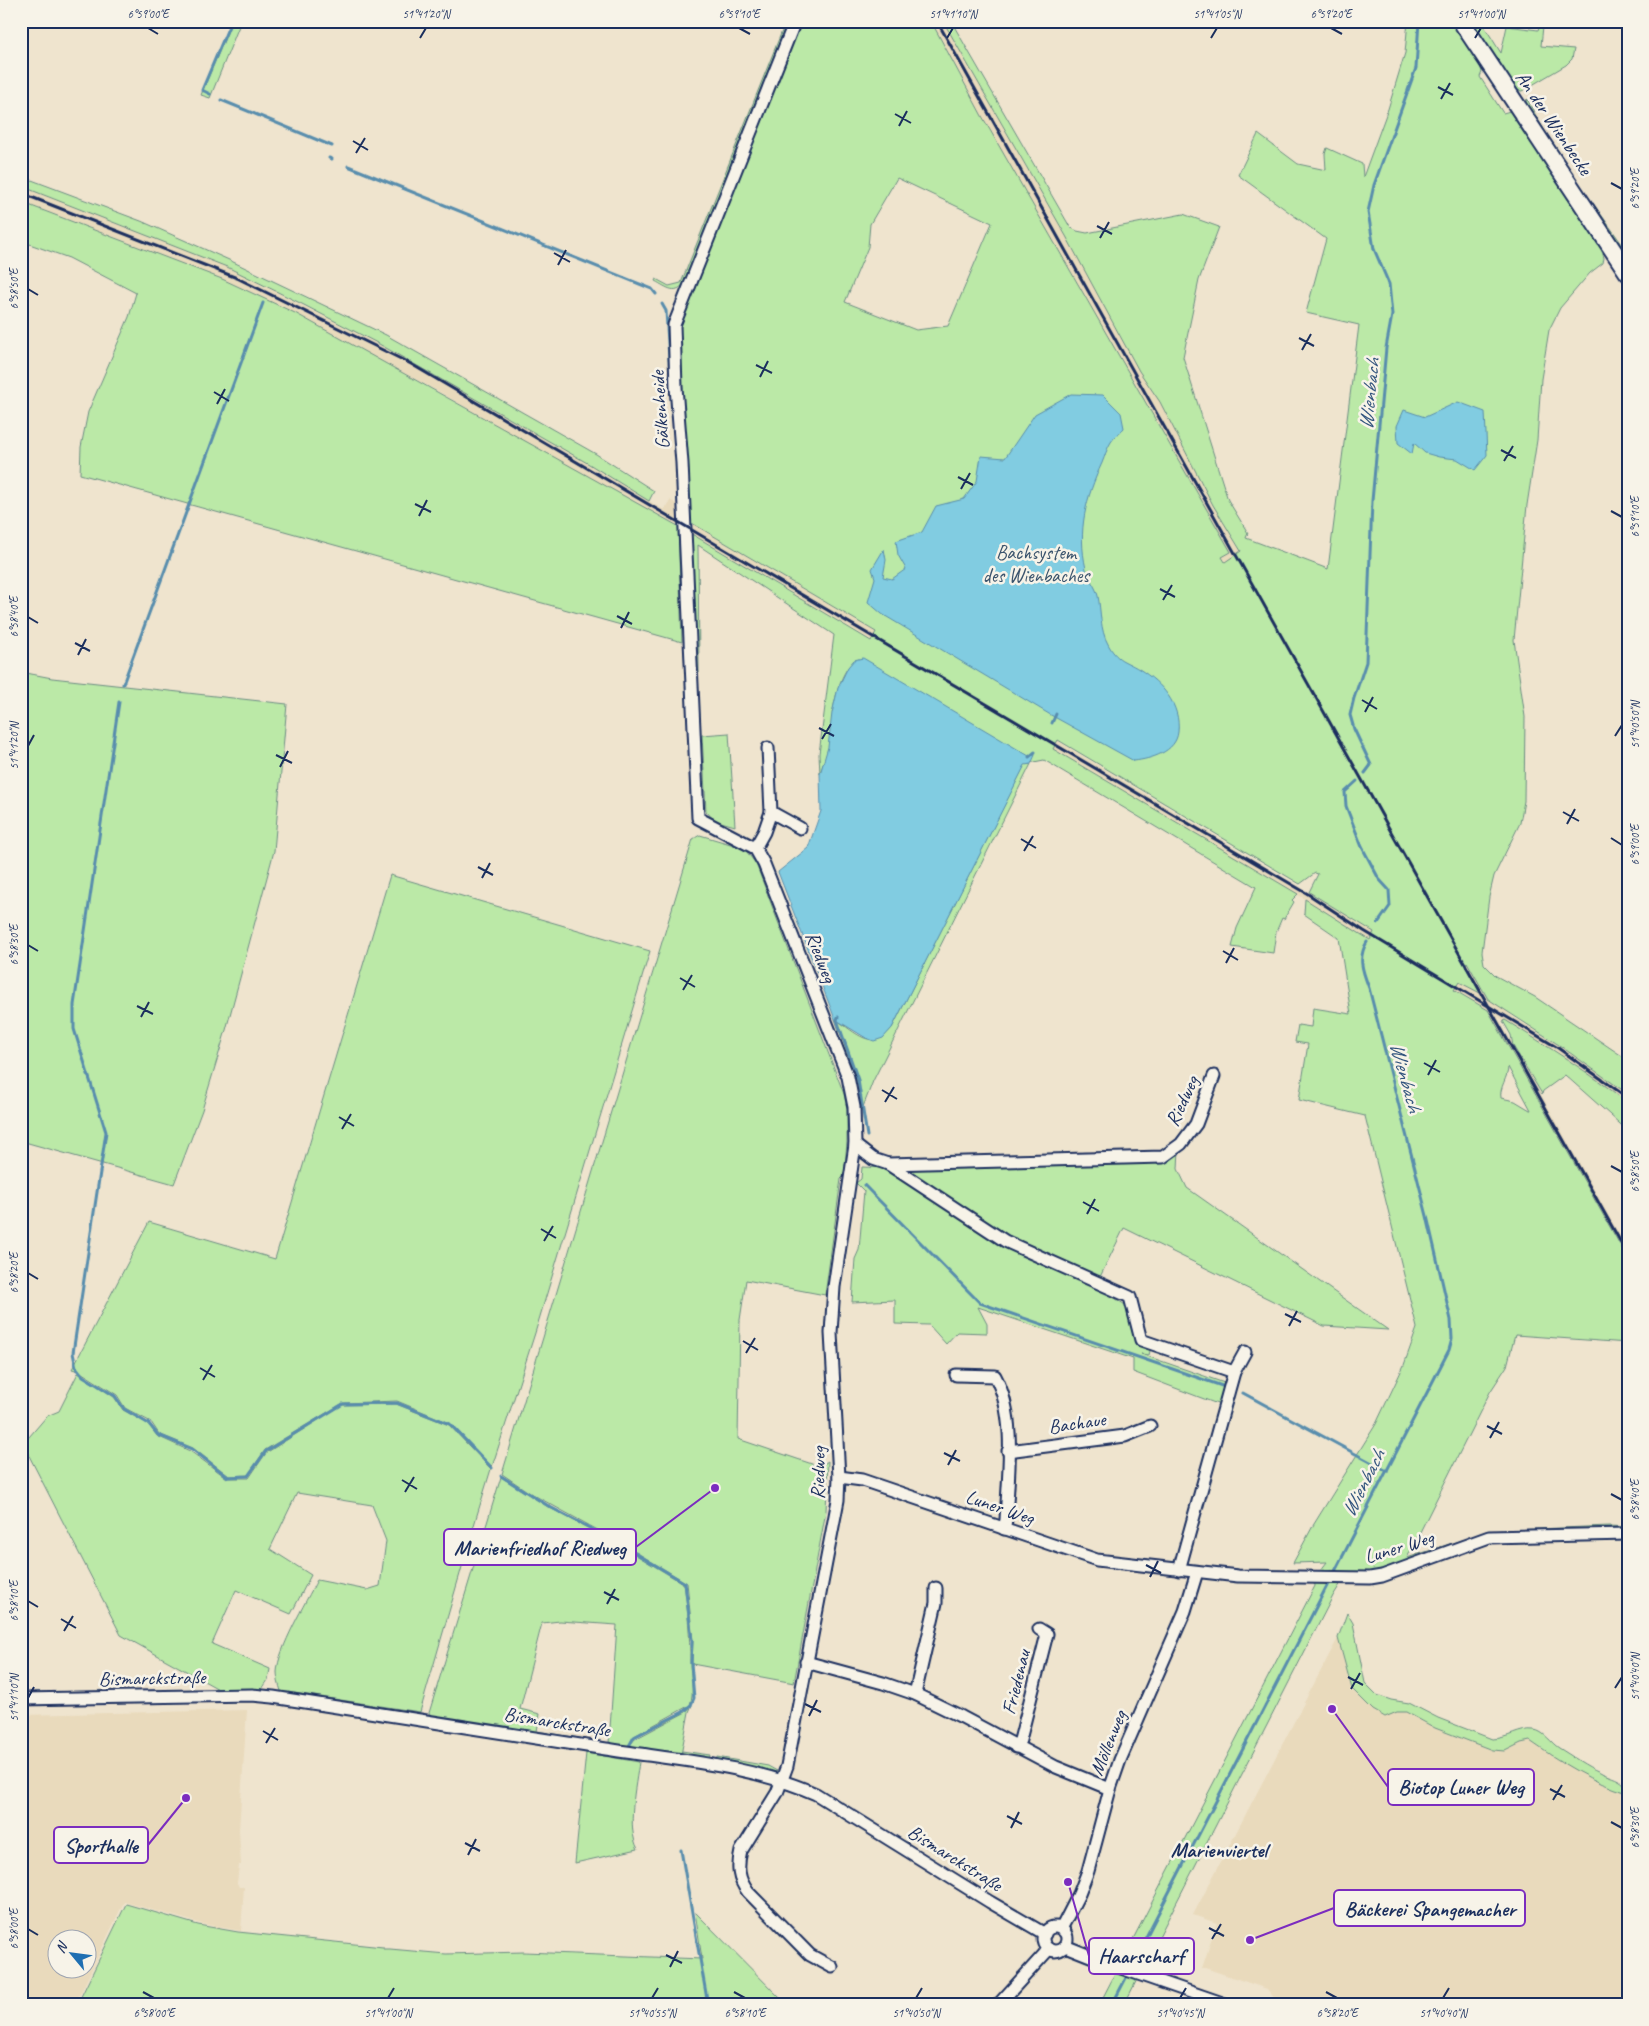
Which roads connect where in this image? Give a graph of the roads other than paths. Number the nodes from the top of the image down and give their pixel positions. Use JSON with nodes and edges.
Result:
{"nodes":[{"id":1,"x":794,"y":21,"type":"edge"},
{"id":2,"x":1461,"y":21,"type":"edge"},
{"id":3,"x":1628,"y":273,"type":"edge"},
{"id":4,"x":768,"y":748,"type":"dead end"},
{"id":5,"x":771,"y":812,"type":"junction"},
{"id":6,"x":800,"y":828,"type":"dead end"},
{"id":7,"x":755,"y":848,"type":"junction"},
{"id":8,"x":1214,"y":1076,"type":"dead end"},
{"id":9,"x":855,"y":1145,"type":"junction"},
{"id":10,"x":873,"y":1159,"type":"junction"},
{"id":11,"x":853,"y":1161,"type":"junction"},
{"id":12,"x":888,"y":1164,"type":"junction"},
{"id":13,"x":1245,"y":1352,"type":"dead end"},
{"id":14,"x":1234,"y":1372,"type":"junction"},
{"id":15,"x":956,"y":1375,"type":"dead end"},
{"id":16,"x":1150,"y":1426,"type":"dead end"},
{"id":17,"x":1008,"y":1451,"type":"junction"},
{"id":18,"x":839,"y":1477,"type":"junction"},
{"id":19,"x":1004,"y":1529,"type":"junction"},
{"id":20,"x":1628,"y":1534,"type":"edge"},
{"id":21,"x":1179,"y":1570,"type":"junction"},
{"id":22,"x":1197,"y":1572,"type":"junction"},
{"id":23,"x":936,"y":1588,"type":"dead end"},
{"id":24,"x":1039,"y":1629,"type":"dead end"},
{"id":25,"x":806,"y":1662,"type":"junction"},
{"id":26,"x":915,"y":1694,"type":"junction"},
{"id":27,"x":21,"y":1699,"type":"edge"},
{"id":28,"x":1016,"y":1747,"type":"junction"},
{"id":29,"x":782,"y":1781,"type":"junction"},
{"id":30,"x":1110,"y":1788,"type":"junction"},
{"id":31,"x":1061,"y":1929,"type":"junction"},
{"id":32,"x":1045,"y":1934,"type":"junction"},
{"id":33,"x":1065,"y":1946,"type":"junction"},
{"id":34,"x":1049,"y":1949,"type":"junction"},
{"id":35,"x":832,"y":1967,"type":"dead end"},
{"id":36,"x":1223,"y":2004,"type":"edge"},
{"id":37,"x":998,"y":2005,"type":"edge"}],
"edges":[{"from":1,"to":7,"type":"street","name":"Gälkenheide"},
{"from":2,"to":3,"type":"street","name":"An der Wienbecke"},
{"from":4,"to":5,"type":"street"},
{"from":5,"to":6,"type":"street"},
{"from":5,"to":7,"type":"street"},
{"from":7,"to":9,"type":"street","name":"Riedweg"},
{"from":8,"to":12,"type":"street","name":"Riedweg"},
{"from":9,"to":10,"type":"street","name":"Riedweg"},
{"from":9,"to":11,"type":"street","name":"Riedweg"},
{"from":10,"to":11,"type":"street","name":"Riedweg"},
{"from":10,"to":12,"type":"street","name":"Riedweg"},
{"from":11,"to":18,"type":"street","name":"Riedweg"},
{"from":12,"to":14,"type":"street","name":"Riedweg"},
{"from":13,"to":14,"type":"street"},
{"from":14,"to":21,"type":"street"},
{"from":15,"to":17,"type":"street"},
{"from":16,"to":17,"type":"street","name":"Bachaue"},
{"from":17,"to":19,"type":"street"},
{"from":18,"to":19,"type":"street","name":"Luner Weg"},
{"from":18,"to":25,"type":"street","name":"Riedweg"},
{"from":19,"to":21,"type":"street","name":"Luner Weg"},
{"from":20,"to":22,"type":"street","name":"Luner Weg"},
{"from":21,"to":22,"type":"street","name":"Luner Weg"},
{"from":22,"to":30,"type":"street","name":"Möllenweg"},
{"from":23,"to":26,"type":"street"},
{"from":24,"to":28,"type":"street","name":"Friedenau"},
{"from":25,"to":26,"type":"street","name":"Friedenau"},
{"from":25,"to":29,"type":"street","name":"Riedweg"},
{"from":26,"to":28,"type":"street","name":"Friedenau"},
{"from":27,"to":29,"type":"street","name":"Bismarckstraße"},
{"from":28,"to":30,"type":"street","name":"Friedenau"},
{"from":29,"to":32,"type":"street","name":"Bismarckstraße"},
{"from":29,"to":35,"type":"street","name":"Riedweg"},
{"from":30,"to":31,"type":"street","name":"Möllenweg"},
{"from":31,"to":32,"type":"street"},
{"from":31,"to":33,"type":"street"},
{"from":32,"to":34,"type":"street"},
{"from":33,"to":34,"type":"street"},
{"from":33,"to":36,"type":"street"},
{"from":34,"to":37,"type":"street"}]}
